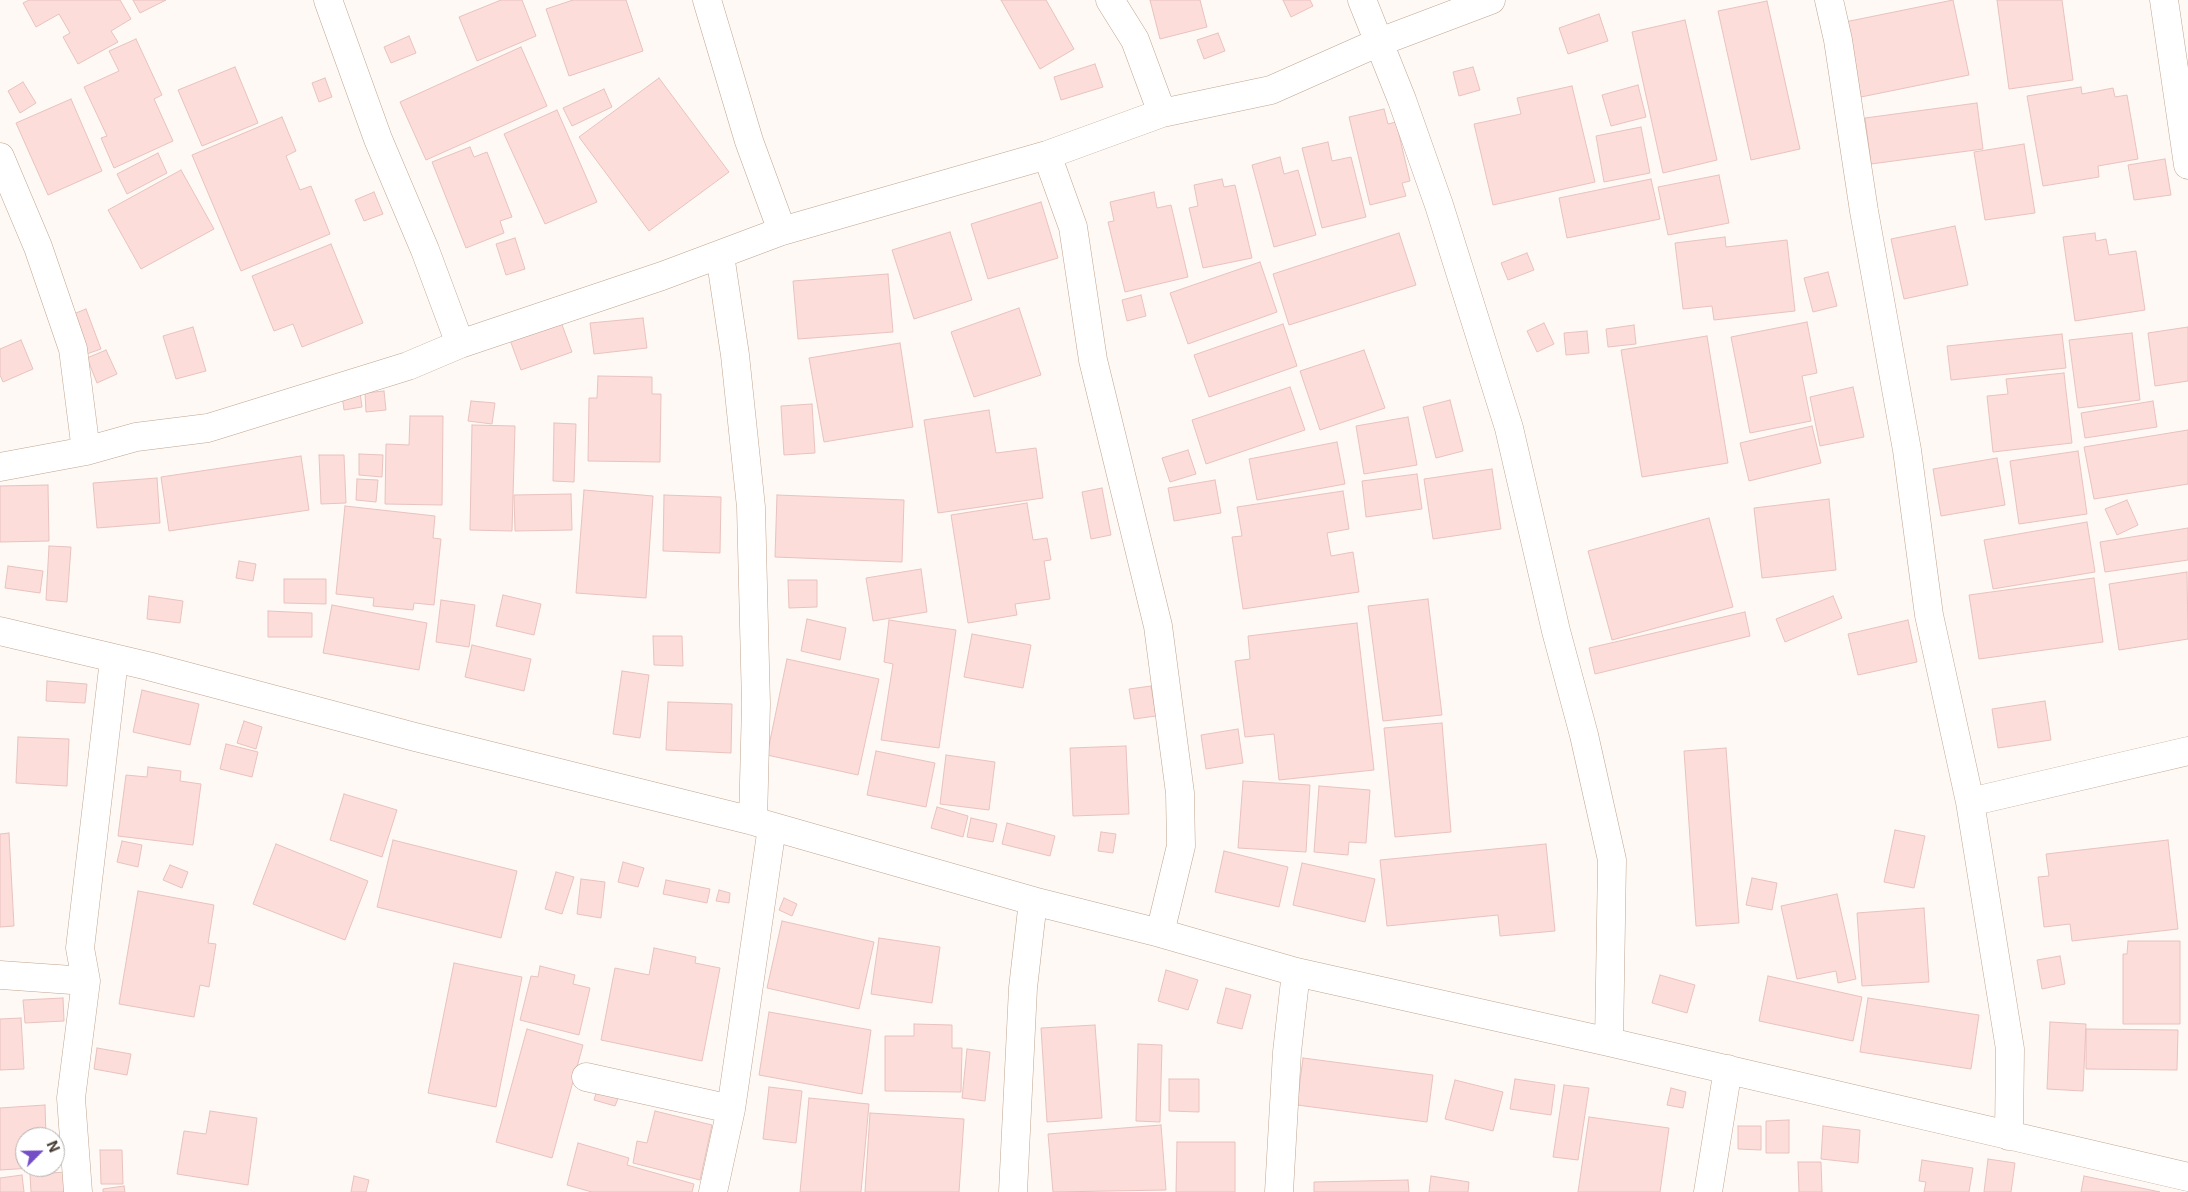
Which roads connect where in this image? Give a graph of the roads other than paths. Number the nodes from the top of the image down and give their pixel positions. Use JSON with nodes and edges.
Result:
{"nodes":[{"id":1,"x":328,"y":0,"type":"edge"},
{"id":2,"x":707,"y":0,"type":"edge"},
{"id":3,"x":1110,"y":0,"type":"edge"},
{"id":4,"x":1362,"y":0,"type":"edge"},
{"id":5,"x":1491,"y":0,"type":"edge"},
{"id":6,"x":1829,"y":0,"type":"edge"},
{"id":7,"x":2164,"y":0,"type":"edge"},
{"id":8,"x":1378,"y":43,"type":"junction"},
{"id":9,"x":1162,"y":113,"type":"junction"},
{"id":10,"x":1047,"y":155,"type":"junction"},
{"id":11,"x":0,"y":157,"type":"edge"},
{"id":12,"x":2188,"y":164,"type":"edge"},
{"id":13,"x":782,"y":232,"type":"junction"},
{"id":14,"x":720,"y":255,"type":"junction"},
{"id":15,"x":460,"y":344,"type":"junction"},
{"id":16,"x":86,"y":451,"type":"junction"},
{"id":17,"x":0,"y":468,"type":"edge"},
{"id":18,"x":0,"y":631,"type":"edge"},
{"id":19,"x":114,"y":660,"type":"junction"},
{"id":20,"x":2188,"y":751,"type":"edge"},
{"id":21,"x":1970,"y":802,"type":"junction"},
{"id":22,"x":762,"y":824,"type":"junction"},
{"id":23,"x":1033,"y":901,"type":"junction"},
{"id":24,"x":1160,"y":933,"type":"junction"},
{"id":25,"x":1296,"y":972,"type":"junction"},
{"id":26,"x":0,"y":975,"type":"edge"},
{"id":27,"x":86,"y":981,"type":"junction"},
{"id":28,"x":1609,"y":1042,"type":"junction"},
{"id":29,"x":1728,"y":1070,"type":"junction"},
{"id":30,"x":586,"y":1077,"type":"dead end"},
{"id":31,"x":731,"y":1109,"type":"junction"},
{"id":32,"x":2010,"y":1136,"type":"junction"},
{"id":33,"x":2188,"y":1177,"type":"edge"},
{"id":34,"x":78,"y":1192,"type":"edge"},
{"id":35,"x":714,"y":1192,"type":"edge"},
{"id":36,"x":1013,"y":1192,"type":"edge"},
{"id":37,"x":1279,"y":1192,"type":"edge"},
{"id":38,"x":1708,"y":1192,"type":"edge"}],
"edges":[{"from":1,"to":15,"type":"street"},
{"from":2,"to":13,"type":"street"},
{"from":3,"to":9,"type":"street"},
{"from":4,"to":8,"type":"street"},
{"from":5,"to":8,"type":"street"},
{"from":6,"to":21,"type":"street"},
{"from":7,"to":12,"type":"street"},
{"from":8,"to":9,"type":"street"},
{"from":8,"to":28,"type":"street"},
{"from":9,"to":10,"type":"street"},
{"from":10,"to":13,"type":"street"},
{"from":10,"to":24,"type":"street"},
{"from":11,"to":16,"type":"street"},
{"from":13,"to":14,"type":"street"},
{"from":14,"to":15,"type":"street"},
{"from":14,"to":22,"type":"street"},
{"from":15,"to":16,"type":"street"},
{"from":16,"to":17,"type":"street"},
{"from":18,"to":19,"type":"street"},
{"from":19,"to":22,"type":"street"},
{"from":19,"to":27,"type":"street"},
{"from":20,"to":21,"type":"street"},
{"from":21,"to":32,"type":"street"},
{"from":22,"to":23,"type":"street"},
{"from":22,"to":31,"type":"street"},
{"from":23,"to":24,"type":"street"},
{"from":23,"to":36,"type":"street"},
{"from":24,"to":25,"type":"street"},
{"from":25,"to":28,"type":"street"},
{"from":25,"to":37,"type":"street"},
{"from":26,"to":27,"type":"street"},
{"from":27,"to":34,"type":"street"},
{"from":28,"to":29,"type":"street"},
{"from":29,"to":32,"type":"street"},
{"from":29,"to":38,"type":"street"},
{"from":30,"to":31,"type":"street"},
{"from":31,"to":35,"type":"street"},
{"from":32,"to":33,"type":"street"}]}
